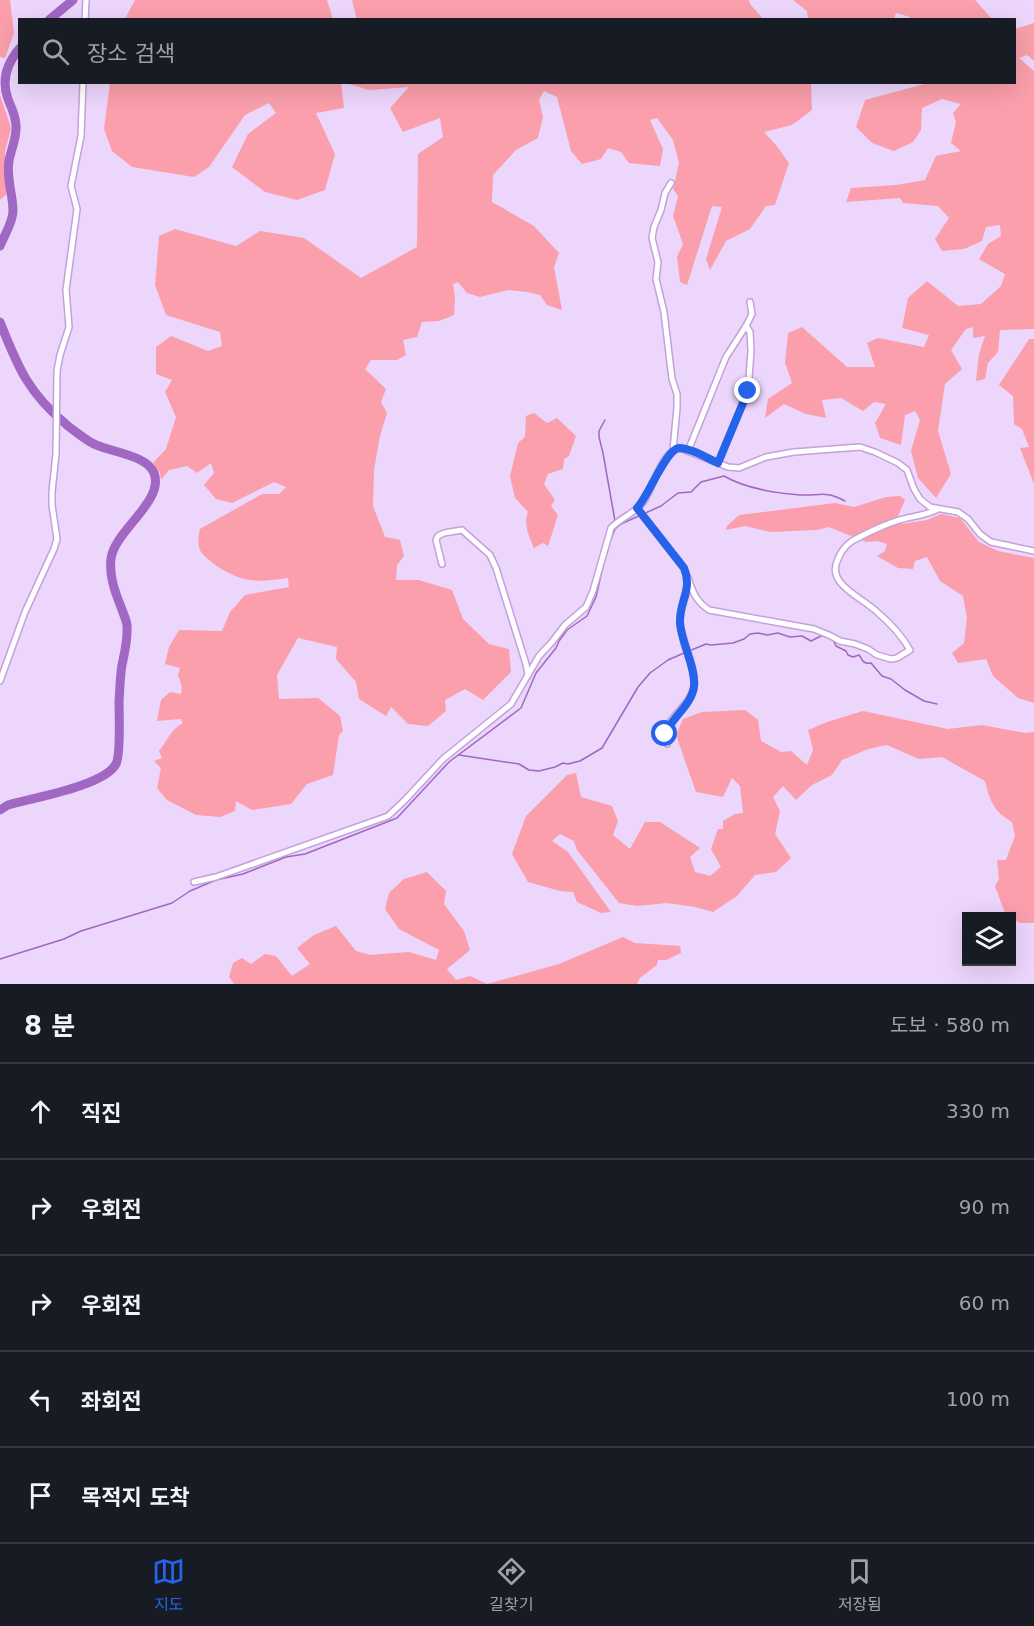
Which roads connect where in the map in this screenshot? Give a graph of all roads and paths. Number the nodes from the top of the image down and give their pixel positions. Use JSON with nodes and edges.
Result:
{"nodes":[{"id":1,"x":86,"y":0,"type":"edge"},
{"id":2,"x":85,"y":18,"type":"edge"},
{"id":3,"x":83,"y":84,"type":"edge"},
{"id":4,"x":671,"y":183,"type":"dead end"},
{"id":5,"x":750,"y":302,"type":"dead end"},
{"id":6,"x":746,"y":326,"type":"junction"},
{"id":7,"x":673,"y":450,"type":"junction"},
{"id":8,"x":688,"y":451,"type":"junction"},
{"id":9,"x":718,"y":463,"type":"junction"},
{"id":10,"x":637,"y":508,"type":"junction"},
{"id":11,"x":938,"y":509,"type":"junction"},
{"id":12,"x":1034,"y":551,"type":"edge"},
{"id":13,"x":442,"y":564,"type":"dead end"},
{"id":14,"x":688,"y":578,"type":"junction"},
{"id":15,"x":528,"y":677,"type":"junction"},
{"id":16,"x":0,"y":681,"type":"edge"},
{"id":17,"x":667,"y":744,"type":"dead end"},
{"id":18,"x":194,"y":882,"type":"dead end"}],
"edges":[{"from":1,"to":2,"type":"street"},
{"from":3,"to":16,"type":"street"},
{"from":4,"to":7,"type":"street"},
{"from":5,"to":6,"type":"street"},
{"from":6,"to":8,"type":"street"},
{"from":6,"to":9,"type":"street"},
{"from":7,"to":8,"type":"street"},
{"from":7,"to":10,"type":"street"},
{"from":8,"to":9,"type":"street"},
{"from":9,"to":11,"type":"street"},
{"from":10,"to":14,"type":"street"},
{"from":10,"to":15,"type":"street"},
{"from":11,"to":12,"type":"street"},
{"from":11,"to":14,"type":"street"},
{"from":13,"to":15,"type":"street"},
{"from":14,"to":17,"type":"street"},
{"from":15,"to":18,"type":"street"}]}
